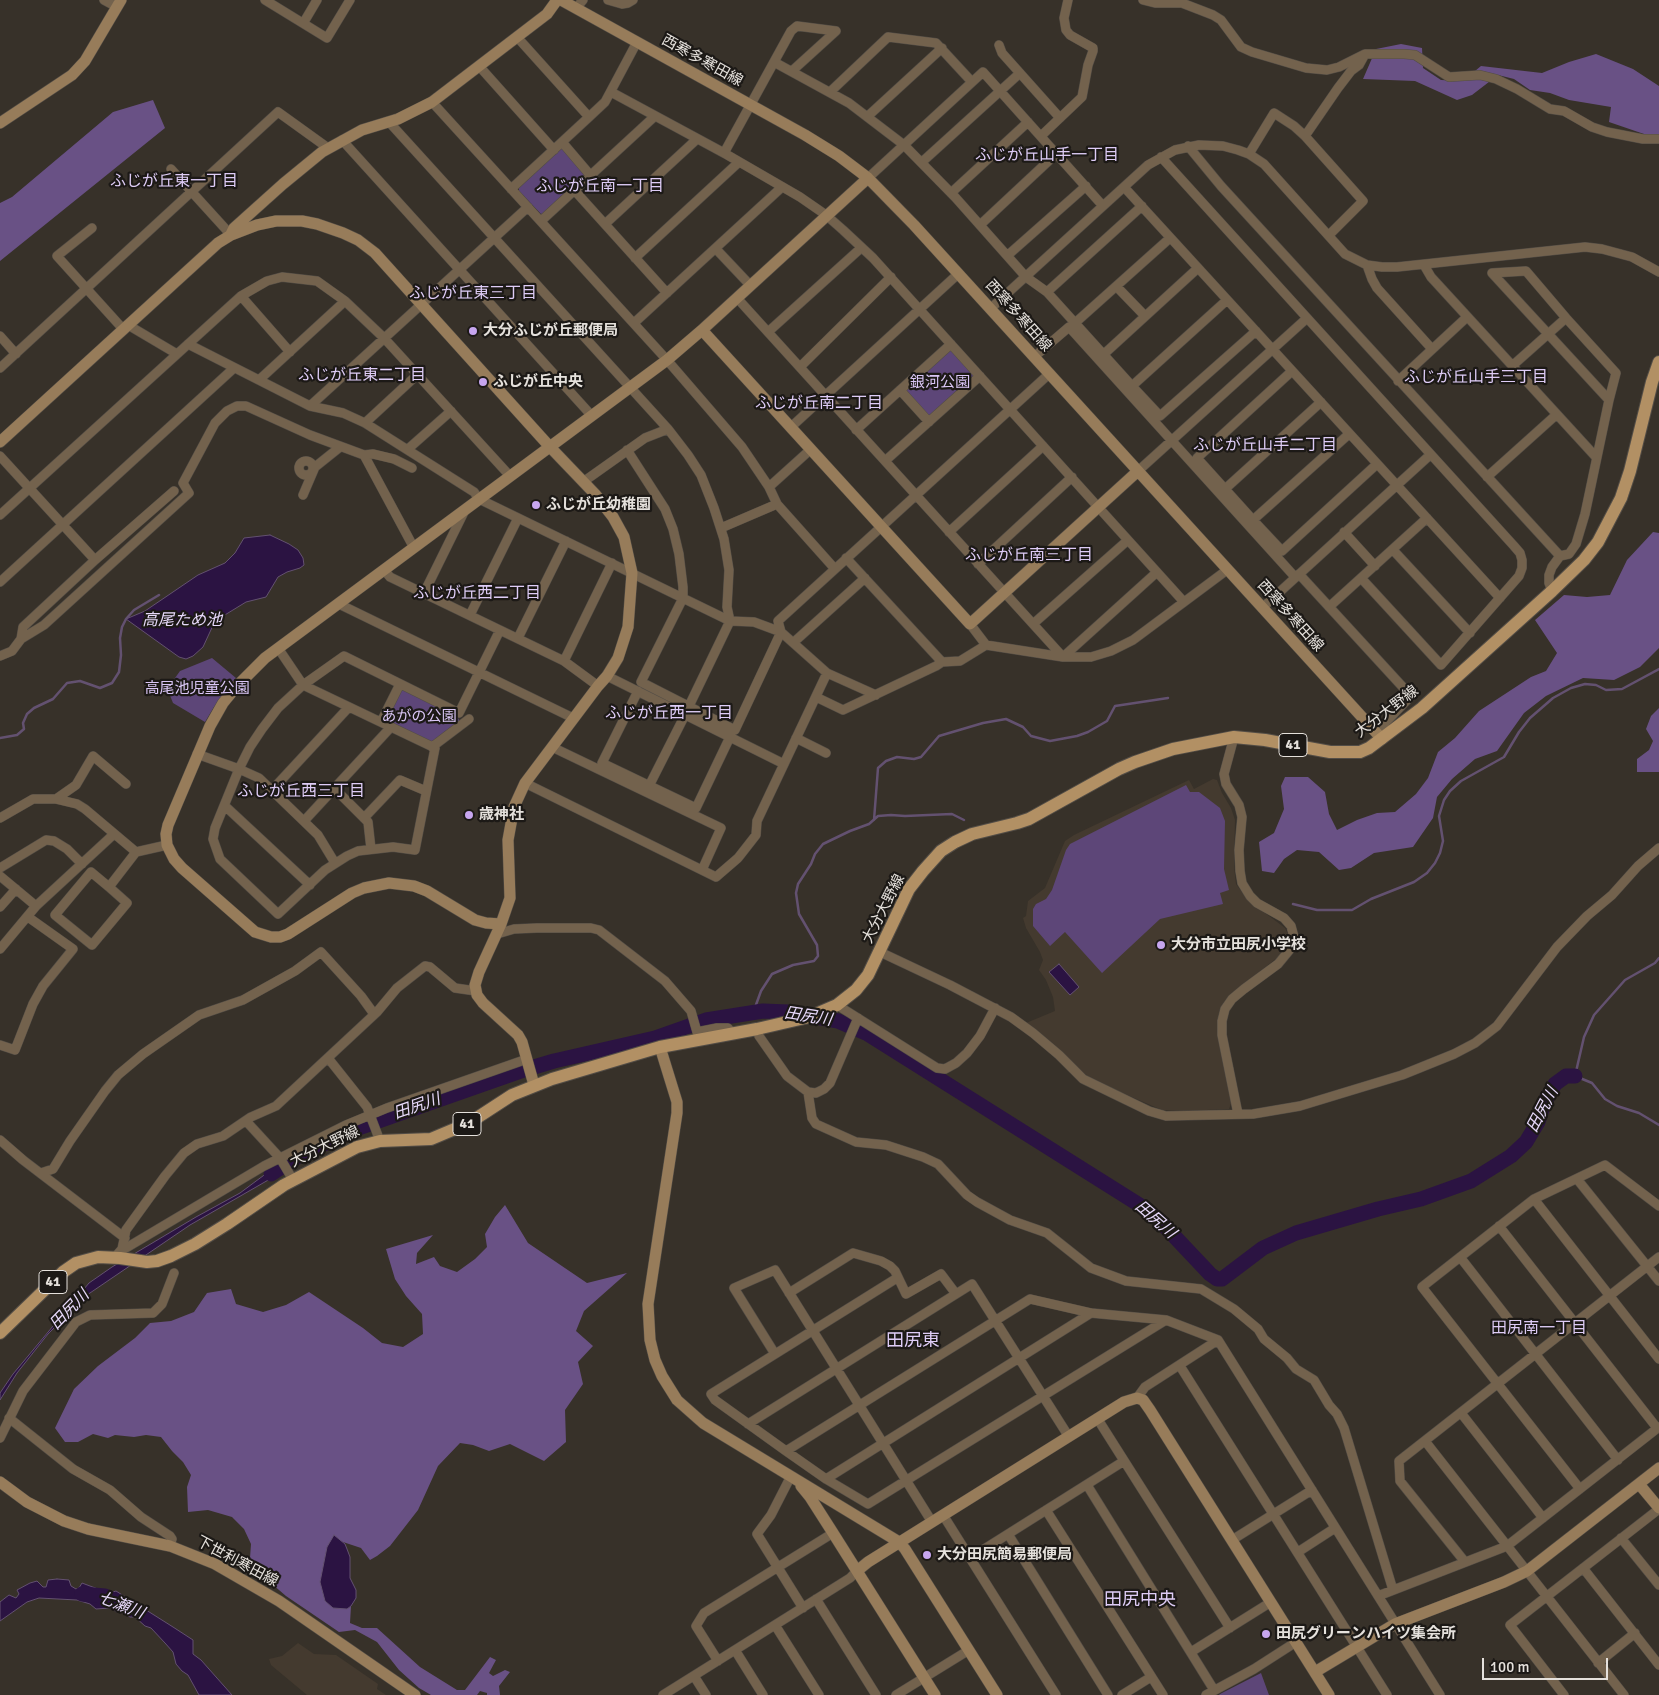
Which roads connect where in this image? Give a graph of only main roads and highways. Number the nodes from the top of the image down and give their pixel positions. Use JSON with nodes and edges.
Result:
{"nodes":[{"id":1,"x":1659,"y":362,"type":"edge"},
{"id":2,"x":0,"y":1333,"type":"edge"}],
"edges":[{"from":1,"to":2,"type":"main road","name":"大分大野線","number":"41"}]}
